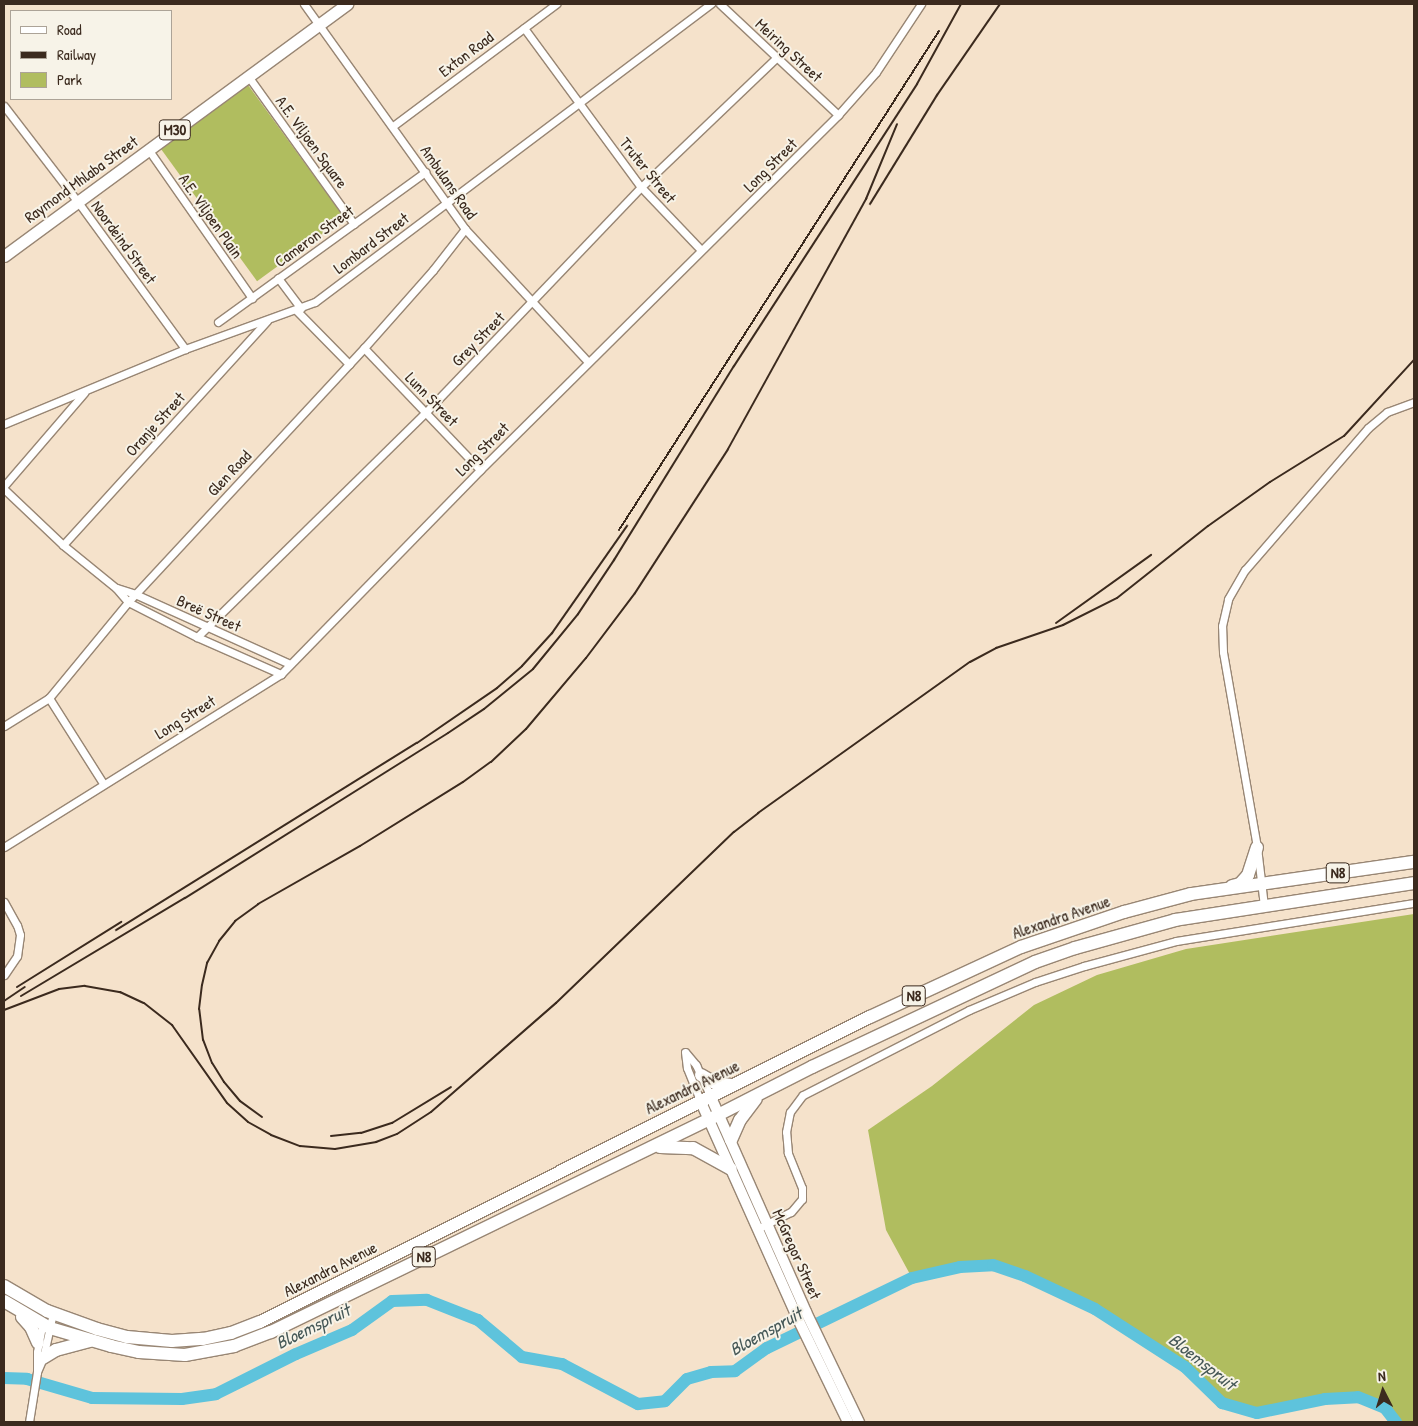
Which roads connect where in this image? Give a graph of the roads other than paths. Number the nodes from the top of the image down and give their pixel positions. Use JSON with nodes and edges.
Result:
{"nodes":[{"id":1,"x":304,"y":4,"type":"edge"},
{"id":2,"x":347,"y":4,"type":"edge"},
{"id":3,"x":556,"y":4,"type":"edge"},
{"id":4,"x":711,"y":4,"type":"edge"},
{"id":5,"x":720,"y":4,"type":"edge"},
{"id":6,"x":921,"y":4,"type":"edge"},
{"id":7,"x":319,"y":25,"type":"junction"},
{"id":8,"x":524,"y":28,"type":"junction"},
{"id":9,"x":777,"y":57,"type":"junction"},
{"id":10,"x":248,"y":76,"type":"junction"},
{"id":11,"x":579,"y":104,"type":"junction"},
{"id":12,"x":4,"y":106,"type":"edge"},
{"id":13,"x":838,"y":115,"type":"junction"},
{"id":14,"x":393,"y":126,"type":"junction"},
{"id":15,"x":148,"y":150,"type":"junction"},
{"id":16,"x":425,"y":172,"type":"junction"},
{"id":17,"x":640,"y":187,"type":"junction"},
{"id":18,"x":78,"y":202,"type":"junction"},
{"id":19,"x":448,"y":203,"type":"junction"},
{"id":20,"x":354,"y":224,"type":"junction"},
{"id":21,"x":465,"y":229,"type":"junction"},
{"id":22,"x":701,"y":250,"type":"junction"},
{"id":23,"x":4,"y":256,"type":"edge"},
{"id":24,"x":278,"y":278,"type":"junction"},
{"id":25,"x":252,"y":298,"type":"junction"},
{"id":26,"x":533,"y":302,"type":"junction"},
{"id":27,"x":298,"y":309,"type":"junction"},
{"id":28,"x":267,"y":320,"type":"junction"},
{"id":29,"x":218,"y":322,"type":"dead end"},
{"id":30,"x":364,"y":348,"type":"junction"},
{"id":31,"x":185,"y":349,"type":"junction"},
{"id":32,"x":588,"y":362,"type":"junction"},
{"id":33,"x":349,"y":364,"type":"junction"},
{"id":34,"x":85,"y":392,"type":"junction"},
{"id":35,"x":1414,"y":402,"type":"edge"},
{"id":36,"x":426,"y":412,"type":"junction"},
{"id":37,"x":4,"y":424,"type":"edge"},
{"id":38,"x":480,"y":470,"type":"junction"},
{"id":39,"x":4,"y":488,"type":"edge"},
{"id":40,"x":63,"y":545,"type":"junction"},
{"id":41,"x":116,"y":588,"type":"junction"},
{"id":42,"x":135,"y":594,"type":"junction"},
{"id":43,"x":128,"y":602,"type":"junction"},
{"id":44,"x":206,"y":628,"type":"junction"},
{"id":45,"x":197,"y":637,"type":"junction"},
{"id":46,"x":290,"y":664,"type":"junction"},
{"id":47,"x":281,"y":674,"type":"junction"},
{"id":48,"x":49,"y":698,"type":"junction"},
{"id":49,"x":4,"y":726,"type":"edge"},
{"id":50,"x":103,"y":784,"type":"junction"},
{"id":51,"x":4,"y":847,"type":"edge"},
{"id":52,"x":1257,"y":847,"type":"junction"},
{"id":53,"x":1414,"y":862,"type":"edge"},
{"id":54,"x":1414,"y":882,"type":"edge"},
{"id":55,"x":1262,"y":884,"type":"junction"},
{"id":56,"x":1225,"y":889,"type":"junction"},
{"id":57,"x":4,"y":902,"type":"edge"},
{"id":58,"x":1414,"y":903,"type":"edge"},
{"id":59,"x":1264,"y":906,"type":"junction"},
{"id":60,"x":1124,"y":912,"type":"junction"},
{"id":61,"x":1131,"y":932,"type":"junction"},
{"id":62,"x":4,"y":975,"type":"edge"},
{"id":63,"x":701,"y":1075,"type":"junction"},
{"id":64,"x":732,"y":1085,"type":"junction"},
{"id":65,"x":774,"y":1086,"type":"junction"},
{"id":66,"x":705,"y":1098,"type":"junction"},
{"id":67,"x":713,"y":1118,"type":"junction"},
{"id":68,"x":731,"y":1140,"type":"junction"},
{"id":69,"x":652,"y":1147,"type":"junction"},
{"id":70,"x":731,"y":1169,"type":"junction"},
{"id":71,"x":767,"y":1225,"type":"junction"},
{"id":72,"x":757,"y":1229,"type":"junction"},
{"id":73,"x":4,"y":1286,"type":"edge"},
{"id":74,"x":9,"y":1304,"type":"edge"},
{"id":75,"x":50,"y":1312,"type":"junction"},
{"id":76,"x":801,"y":1314,"type":"junction"},
{"id":77,"x":46,"y":1327,"type":"junction"},
{"id":78,"x":90,"y":1341,"type":"junction"},
{"id":79,"x":814,"y":1342,"type":"junction"},
{"id":80,"x":38,"y":1343,"type":"junction"},
{"id":81,"x":43,"y":1358,"type":"junction"},
{"id":82,"x":37,"y":1374,"type":"junction"},
{"id":83,"x":29,"y":1422,"type":"edge"},
{"id":84,"x":848,"y":1422,"type":"edge"},
{"id":85,"x":859,"y":1422,"type":"edge"}],
"edges":[{"from":1,"to":7,"type":"street","name":"Ambulans Road"},
{"from":2,"to":7,"type":"main road","name":"Raymond Mhlaba Street","number":"M30"},
{"from":3,"to":8,"type":"street","name":"Exton Road"},
{"from":4,"to":11,"type":"street","name":"Lombard Street"},
{"from":5,"to":9,"type":"street","name":"Meiring Street"},
{"from":6,"to":13,"type":"street","name":"Long Street"},
{"from":7,"to":10,"type":"main road","name":"Raymond Mhlaba Street","number":"M30"},
{"from":7,"to":14,"type":"street","name":"Ambulans Road"},
{"from":8,"to":11,"type":"street","name":"Truter Street"},
{"from":8,"to":14,"type":"street","name":"Exton Road"},
{"from":9,"to":13,"type":"street","name":"Meiring Street"},
{"from":9,"to":17,"type":"street","name":"Grey Street"},
{"from":10,"to":15,"type":"main road","name":"Raymond Mhlaba Street","number":"M30"},
{"from":10,"to":20,"type":"street","name":"A.E. Viljoen Square"},
{"from":11,"to":17,"type":"street","name":"Truter Street"},
{"from":11,"to":19,"type":"street","name":"Lombard Street"},
{"from":12,"to":18,"type":"street","name":"Noordeind Street"},
{"from":13,"to":22,"type":"street","name":"Long Street"},
{"from":14,"to":16,"type":"street","name":"Ambulans Road"},
{"from":15,"to":18,"type":"main road","name":"Raymond Mhlaba Street","number":"M30"},
{"from":15,"to":25,"type":"street","name":"A.E. Viljoen Plain"},
{"from":16,"to":19,"type":"street","name":"Ambulans Road"},
{"from":16,"to":20,"type":"street","name":"Cameron Street"},
{"from":17,"to":22,"type":"street","name":"Truter Street"},
{"from":17,"to":26,"type":"street","name":"Grey Street"},
{"from":18,"to":23,"type":"main road","name":"Raymond Mhlaba Street","number":"M30"},
{"from":18,"to":31,"type":"street","name":"Noordeind Street"},
{"from":19,"to":21,"type":"street","name":"Ambulans Road"},
{"from":19,"to":27,"type":"street","name":"Lombard Street"},
{"from":20,"to":24,"type":"street","name":"Cameron Street"},
{"from":21,"to":26,"type":"street","name":"Ambulans Road"},
{"from":21,"to":30,"type":"street","name":"Glen Road"},
{"from":22,"to":32,"type":"street","name":"Long Street"},
{"from":24,"to":25,"type":"street","name":"Cameron Street"},
{"from":24,"to":27,"type":"street"},
{"from":25,"to":29,"type":"street","name":"Cameron Street"},
{"from":26,"to":32,"type":"street","name":"Ambulans Road"},
{"from":26,"to":36,"type":"street","name":"Grey Street"},
{"from":27,"to":28,"type":"street","name":"Lombard Street"},
{"from":27,"to":33,"type":"street"},
{"from":28,"to":31,"type":"street","name":"Lombard Street"},
{"from":28,"to":40,"type":"street","name":"Oranje Street"},
{"from":30,"to":33,"type":"street","name":"Glen Road"},
{"from":30,"to":36,"type":"street","name":"Lunn Street"},
{"from":31,"to":34,"type":"street","name":"Lombard Street"},
{"from":32,"to":38,"type":"street","name":"Long Street"},
{"from":33,"to":42,"type":"street","name":"Glen Road"},
{"from":34,"to":37,"type":"street","name":"Lombard Street"},
{"from":34,"to":39,"type":"street"},
{"from":35,"to":52,"type":"street"},
{"from":36,"to":38,"type":"street","name":"Lunn Street"},
{"from":36,"to":44,"type":"street","name":"Grey Street"},
{"from":38,"to":46,"type":"street","name":"Long Street"},
{"from":39,"to":40,"type":"street","name":"Breë Street"},
{"from":40,"to":41,"type":"street","name":"Breë Street"},
{"from":41,"to":42,"type":"street","name":"Breë Street"},
{"from":41,"to":43,"type":"street","name":"Breë Street"},
{"from":42,"to":43,"type":"street","name":"Glen Road"},
{"from":42,"to":44,"type":"street","name":"Breë Street"},
{"from":43,"to":45,"type":"street","name":"Breë Street"},
{"from":43,"to":48,"type":"street","name":"Glen Road"},
{"from":44,"to":45,"type":"street","name":"Grey Street"},
{"from":44,"to":46,"type":"street","name":"Breë Street"},
{"from":45,"to":47,"type":"street","name":"Breë Street"},
{"from":46,"to":47,"type":"street","name":"Long Street"},
{"from":47,"to":50,"type":"street","name":"Long Street"},
{"from":48,"to":49,"type":"street","name":"Glen Road"},
{"from":48,"to":50,"type":"street"},
{"from":50,"to":51,"type":"street","name":"Long Street"},
{"from":52,"to":55,"type":"street"},
{"from":52,"to":56,"type":"highway"},
{"from":53,"to":55,"type":"highway","name":"Alexandra Avenue","number":"N8"},
{"from":54,"to":59,"type":"highway","name":"Alexandra Avenue","number":"N8"},
{"from":55,"to":56,"type":"highway","name":"Alexandra Avenue","number":"N8"},
{"from":55,"to":59,"type":"street"},
{"from":56,"to":60,"type":"highway","name":"Alexandra Avenue","number":"N8"},
{"from":57,"to":62,"type":"street"},
{"from":58,"to":71,"type":"street"},
{"from":59,"to":61,"type":"highway","name":"Alexandra Avenue","number":"N8"},
{"from":60,"to":61,"type":"highway"},
{"from":60,"to":64,"type":"highway","name":"Alexandra Avenue","number":"N8"},
{"from":61,"to":65,"type":"highway","name":"Alexandra Avenue","number":"N8"},
{"from":63,"to":64,"type":"highway"},
{"from":63,"to":66,"type":"street"},
{"from":63,"to":66,"type":"street"},
{"from":64,"to":66,"type":"highway","name":"Alexandra Avenue","number":"N8"},
{"from":65,"to":67,"type":"highway","name":"Alexandra Avenue","number":"N8"},
{"from":65,"to":68,"type":"highway"},
{"from":66,"to":67,"type":"main road","name":"McGregor Street"},
{"from":66,"to":75,"type":"highway","name":"Alexandra Avenue","number":"N8"},
{"from":67,"to":68,"type":"main road","name":"McGregor Street"},
{"from":67,"to":69,"type":"highway","name":"Alexandra Avenue","number":"N8"},
{"from":67,"to":70,"type":"main road","name":"McGregor Street"},
{"from":68,"to":71,"type":"main road","name":"McGregor Street"},
{"from":69,"to":70,"type":"highway"},
{"from":69,"to":78,"type":"highway","name":"Alexandra Avenue","number":"N8"},
{"from":70,"to":72,"type":"main road","name":"McGregor Street"},
{"from":71,"to":72,"type":"street"},
{"from":71,"to":76,"type":"main road","name":"McGregor Street"},
{"from":72,"to":76,"type":"main road","name":"McGregor Street"},
{"from":73,"to":75,"type":"highway","name":"Alexandra Avenue","number":"N8"},
{"from":74,"to":77,"type":"highway","name":"Alexandra Avenue","number":"N8"},
{"from":74,"to":80,"type":"highway"},
{"from":75,"to":77,"type":"street"},
{"from":76,"to":79,"type":"main road","name":"McGregor Street"},
{"from":77,"to":78,"type":"highway","name":"Alexandra Avenue","number":"N8"},
{"from":77,"to":80,"type":"street"},
{"from":77,"to":81,"type":"street"},
{"from":78,"to":81,"type":"highway"},
{"from":79,"to":84,"type":"main road","name":"McGregor Street"},
{"from":79,"to":85,"type":"main road","name":"McGregor Street"},
{"from":80,"to":82,"type":"street"},
{"from":81,"to":82,"type":"street"},
{"from":82,"to":83,"type":"street"}]}
